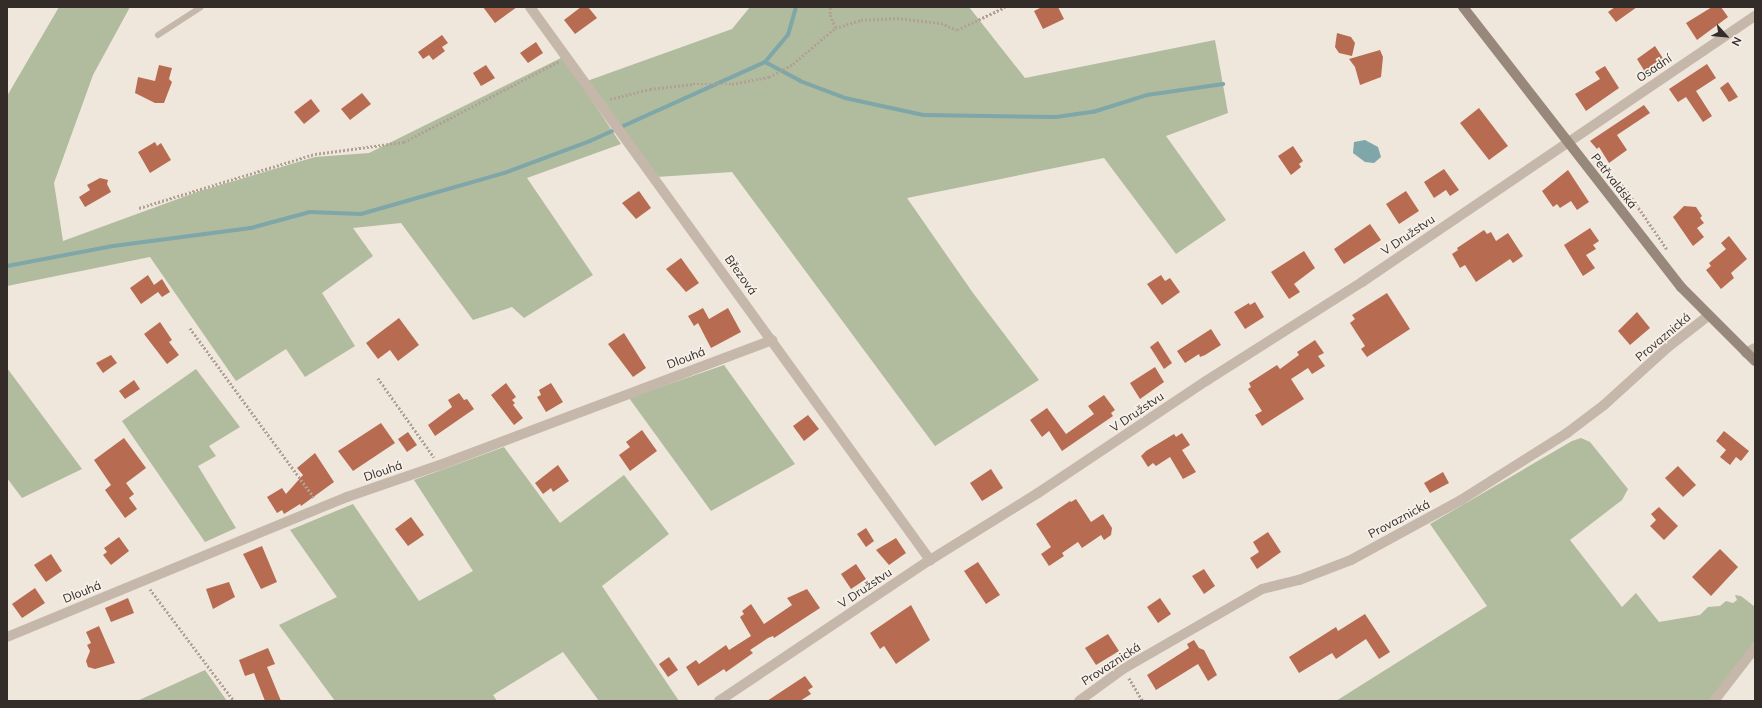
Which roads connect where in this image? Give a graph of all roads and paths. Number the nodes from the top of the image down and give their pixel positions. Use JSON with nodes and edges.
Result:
{"nodes":[{"id":1,"x":200,"y":7,"type":"edge"},
{"id":2,"x":530,"y":7,"type":"edge"},
{"id":3,"x":830,"y":7,"type":"edge"},
{"id":4,"x":1005,"y":7,"type":"edge"},
{"id":5,"x":1463,"y":7,"type":"edge"},
{"id":6,"x":1755,"y":16,"type":"edge"},
{"id":7,"x":835,"y":28,"type":"junction"},
{"id":8,"x":158,"y":35,"type":"dead end"},
{"id":9,"x":566,"y":58,"type":"junction"},
{"id":10,"x":599,"y":104,"type":"junction"},
{"id":11,"x":1568,"y":142,"type":"junction"},
{"id":12,"x":139,"y":208,"type":"dead end"},
{"id":13,"x":1708,"y":316,"type":"junction"},
{"id":14,"x":190,"y":328,"type":"dead end"},
{"id":15,"x":772,"y":340,"type":"junction"},
{"id":16,"x":1755,"y":348,"type":"edge"},
{"id":17,"x":1746,"y":353,"type":"junction"},
{"id":18,"x":1755,"y":361,"type":"edge"},
{"id":19,"x":378,"y":378,"type":"dead end"},
{"id":20,"x":440,"y":465,"type":"junction"},
{"id":21,"x":322,"y":508,"type":"junction"},
{"id":22,"x":930,"y":560,"type":"junction"},
{"id":23,"x":144,"y":581,"type":"junction"},
{"id":24,"x":7,"y":637,"type":"edge"},
{"id":25,"x":1755,"y":648,"type":"edge"},
{"id":26,"x":1123,"y":669,"type":"junction"},
{"id":27,"x":234,"y":701,"type":"edge"},
{"id":28,"x":719,"y":701,"type":"edge"},
{"id":29,"x":1079,"y":701,"type":"edge"},
{"id":30,"x":1143,"y":701,"type":"edge"},
{"id":31,"x":1714,"y":701,"type":"edge"}],
"edges":[{"from":1,"to":8,"type":"lane"},
{"from":2,"to":9,"type":"street","name":"Březová"},
{"from":3,"to":7,"type":"path"},
{"from":4,"to":7,"type":"path"},
{"from":5,"to":11,"type":"main road","name":"Petřvaldská"},
{"from":6,"to":11,"type":"street","name":"Osadní"},
{"from":7,"to":10,"type":"path"},
{"from":9,"to":10,"type":"street","name":"Březová"},
{"from":9,"to":12,"type":"path"},
{"from":10,"to":15,"type":"street","name":"Březová"},
{"from":11,"to":13,"type":"main road","name":"Petřvaldská"},
{"from":11,"to":22,"type":"street","name":"V Družstvu"},
{"from":13,"to":17,"type":"main road","name":"Petřvaldská"},
{"from":13,"to":26,"type":"street","name":"Provaznická"},
{"from":14,"to":21,"type":"path"},
{"from":15,"to":20,"type":"street","name":"Dlouhá"},
{"from":15,"to":22,"type":"street","name":"Březová"},
{"from":16,"to":17,"type":"street"},
{"from":17,"to":18,"type":"main road","name":"Petřvaldská"},
{"from":19,"to":20,"type":"path"},
{"from":20,"to":21,"type":"street","name":"Dlouhá"},
{"from":21,"to":23,"type":"street","name":"Dlouhá"},
{"from":22,"to":28,"type":"street","name":"V Družstvu"},
{"from":23,"to":24,"type":"street","name":"Dlouhá"},
{"from":23,"to":27,"type":"path"},
{"from":25,"to":31,"type":"street"},
{"from":26,"to":29,"type":"street","name":"Provaznická"},
{"from":26,"to":30,"type":"path"}]}
